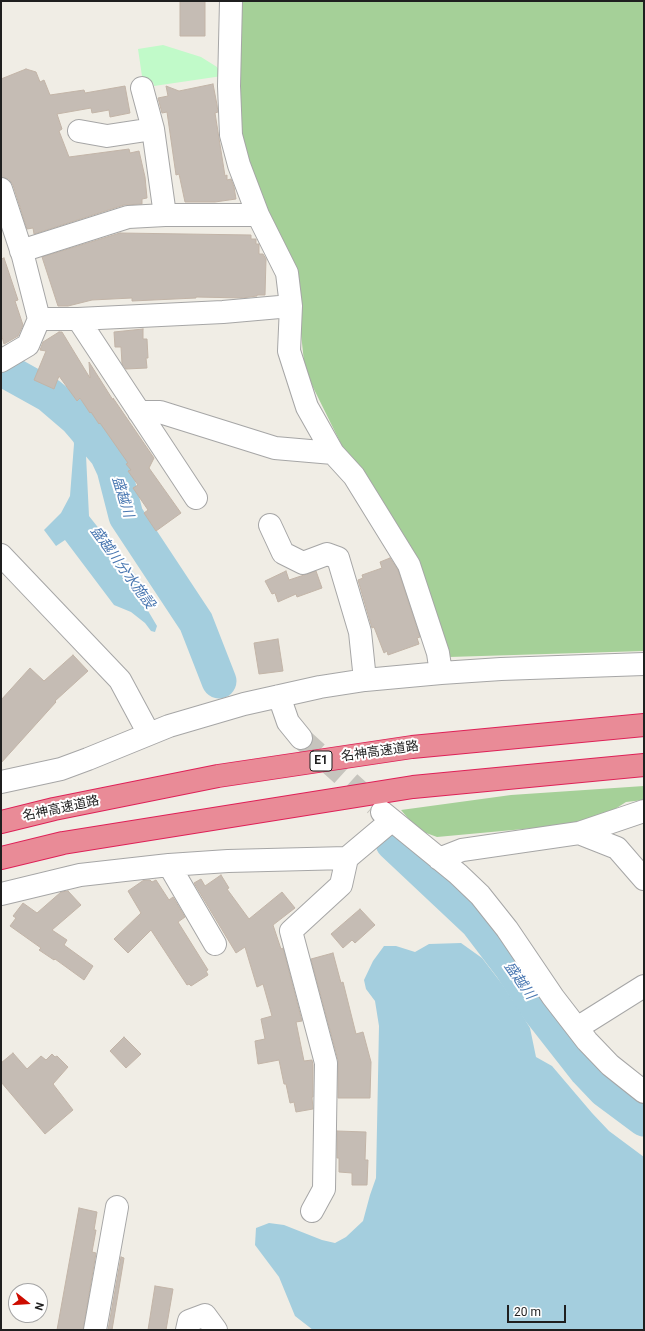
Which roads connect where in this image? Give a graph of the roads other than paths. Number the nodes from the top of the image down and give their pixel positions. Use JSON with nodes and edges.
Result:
{"nodes":[{"id":1,"x":232,"y":1,"type":"edge"},
{"id":2,"x":142,"y":88,"type":"dead end"},
{"id":3,"x":153,"y":128,"type":"junction"},
{"id":4,"x":79,"y":131,"type":"dead end"},
{"id":5,"x":1,"y":189,"type":"edge"},
{"id":6,"x":165,"y":215,"type":"junction"},
{"id":7,"x":258,"y":216,"type":"junction"},
{"id":8,"x":21,"y":251,"type":"junction"},
{"id":9,"x":291,"y":306,"type":"junction"},
{"id":10,"x":39,"y":319,"type":"junction"},
{"id":11,"x":78,"y":319,"type":"junction"},
{"id":12,"x":3,"y":359,"type":"edge"},
{"id":13,"x":140,"y":412,"type":"junction"},
{"id":14,"x":333,"y":453,"type":"junction"},
{"id":15,"x":196,"y":498,"type":"dead end"},
{"id":16,"x":270,"y":525,"type":"dead end"},
{"id":17,"x":1,"y":555,"type":"edge"},
{"id":18,"x":644,"y":664,"type":"edge"},
{"id":19,"x":441,"y":673,"type":"junction"},
{"id":20,"x":365,"y":680,"type":"junction"},
{"id":21,"x":280,"y":696,"type":"junction"},
{"id":22,"x":644,"y":725,"type":"edge"},
{"id":23,"x":149,"y":734,"type":"junction"},
{"id":24,"x":301,"y":738,"type":"tunnel mouth"},
{"id":25,"x":644,"y":765,"type":"edge"},
{"id":26,"x":1,"y":782,"type":"edge"},
{"id":27,"x":644,"y":811,"type":"edge"},
{"id":28,"x":1,"y":822,"type":"edge"},
{"id":29,"x":579,"y":833,"type":"junction"},
{"id":30,"x":1,"y":858,"type":"edge"},
{"id":31,"x":347,"y":858,"type":"junction"},
{"id":32,"x":439,"y":859,"type":"junction"},
{"id":33,"x":169,"y":865,"type":"junction"},
{"id":34,"x":644,"y":879,"type":"edge"},
{"id":35,"x":1,"y":894,"type":"edge"},
{"id":36,"x":215,"y":944,"type":"dead end"},
{"id":37,"x":644,"y":986,"type":"edge"},
{"id":38,"x":577,"y":1028,"type":"junction"},
{"id":39,"x":644,"y":1092,"type":"edge"},
{"id":40,"x":117,"y":1207,"type":"dead end"},
{"id":41,"x":312,"y":1211,"type":"dead end"},
{"id":42,"x":95,"y":1330,"type":"edge"},
{"id":43,"x":187,"y":1330,"type":"edge"},
{"id":44,"x":216,"y":1330,"type":"edge"}],
"edges":[{"from":1,"to":7,"type":"street"},
{"from":2,"to":3,"type":"street"},
{"from":3,"to":4,"type":"street"},
{"from":3,"to":6,"type":"street"},
{"from":5,"to":8,"type":"street"},
{"from":6,"to":7,"type":"street"},
{"from":6,"to":8,"type":"street"},
{"from":7,"to":9,"type":"street"},
{"from":8,"to":10,"type":"street"},
{"from":9,"to":11,"type":"street"},
{"from":9,"to":14,"type":"street"},
{"from":10,"to":11,"type":"street"},
{"from":10,"to":12,"type":"street"},
{"from":11,"to":13,"type":"street"},
{"from":13,"to":14,"type":"street"},
{"from":13,"to":15,"type":"street"},
{"from":14,"to":19,"type":"street"},
{"from":16,"to":20,"type":"street"},
{"from":17,"to":23,"type":"street"},
{"from":18,"to":19,"type":"street"},
{"from":19,"to":20,"type":"street"},
{"from":20,"to":21,"type":"street"},
{"from":21,"to":23,"type":"street"},
{"from":21,"to":24,"type":"street"},
{"from":22,"to":28,"type":"highway","name":"名神高速道路","number":"E1"},
{"from":23,"to":26,"type":"street"},
{"from":25,"to":30,"type":"highway"},
{"from":27,"to":29,"type":"street"},
{"from":29,"to":32,"type":"street"},
{"from":29,"to":34,"type":"street"},
{"from":31,"to":32,"type":"street"},
{"from":31,"to":33,"type":"street"},
{"from":31,"to":41,"type":"street"},
{"from":32,"to":38,"type":"street"},
{"from":33,"to":35,"type":"street"},
{"from":33,"to":36,"type":"street"},
{"from":37,"to":38,"type":"street"},
{"from":38,"to":39,"type":"street"},
{"from":40,"to":42,"type":"street"},
{"from":43,"to":44,"type":"street"}]}
